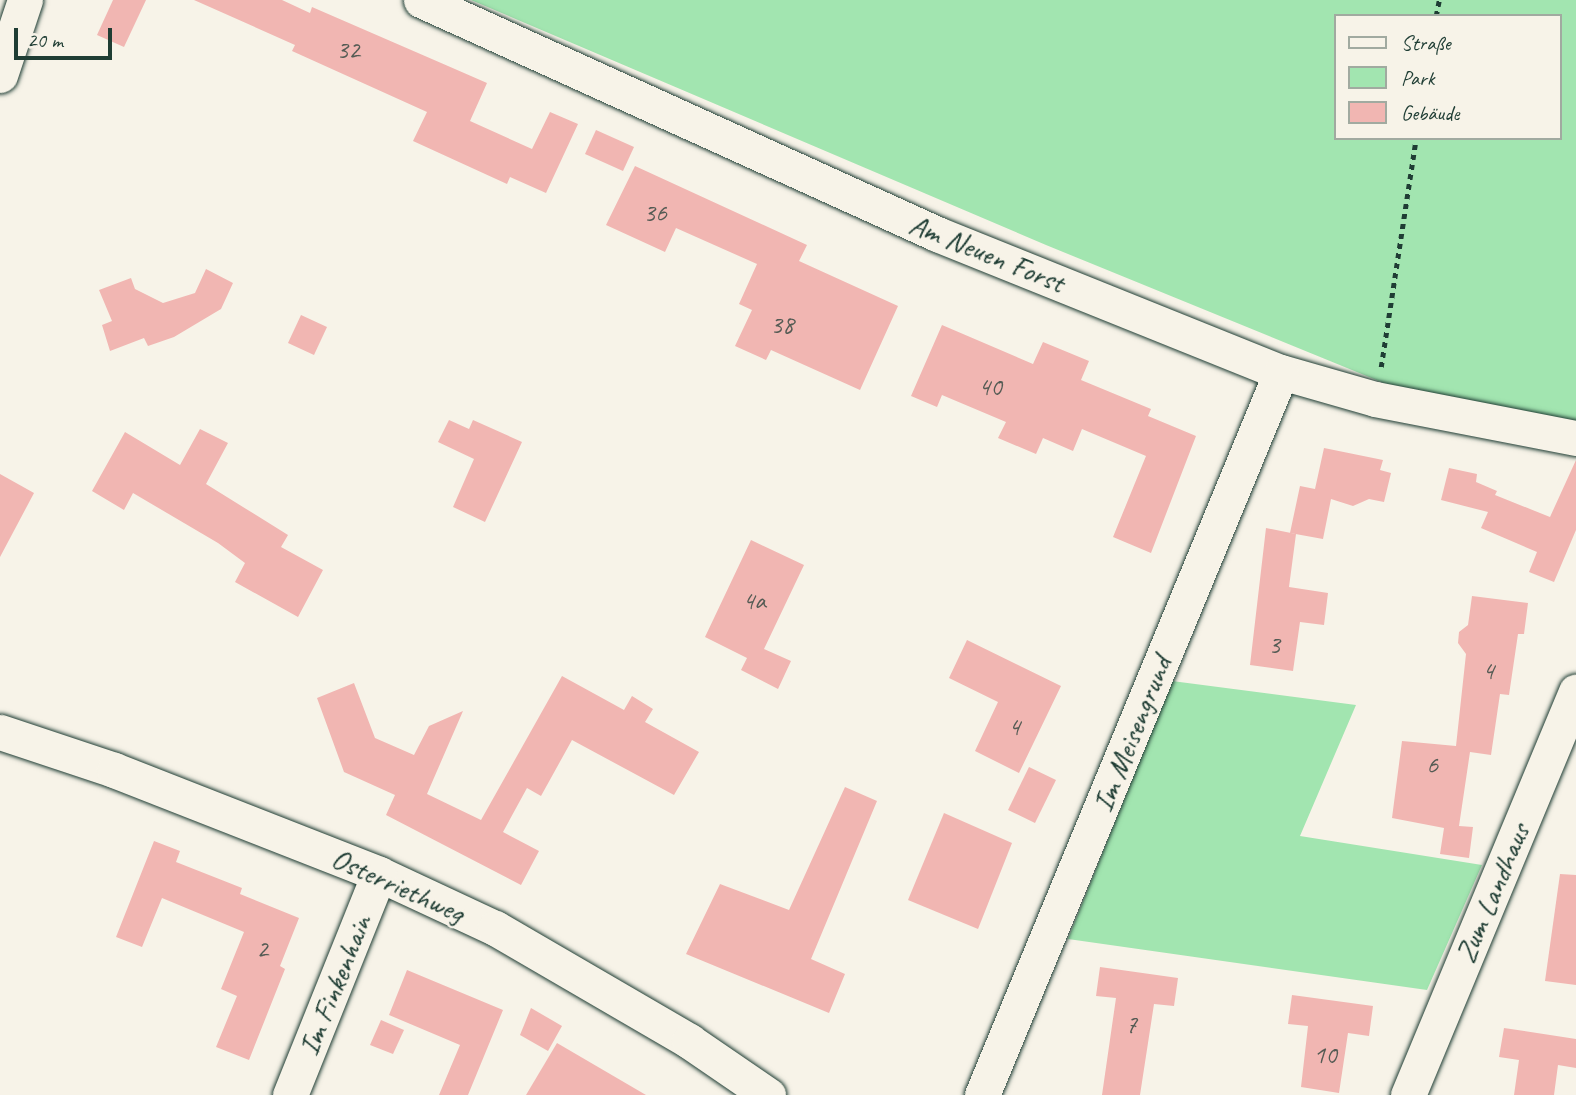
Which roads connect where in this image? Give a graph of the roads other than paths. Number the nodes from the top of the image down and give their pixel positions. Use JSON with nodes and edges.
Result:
{"nodes":[{"id":1,"x":24,"y":0,"type":"edge"},
{"id":2,"x":421,"y":0,"type":"edge"},
{"id":3,"x":0,"y":75,"type":"edge"},
{"id":4,"x":1281,"y":372,"type":"junction"},
{"id":5,"x":1576,"y":438,"type":"edge"},
{"id":6,"x":1576,"y":692,"type":"edge"},
{"id":7,"x":0,"y":732,"type":"edge"},
{"id":8,"x":379,"y":874,"type":"junction"},
{"id":9,"x":290,"y":1095,"type":"edge"},
{"id":10,"x":768,"y":1095,"type":"edge"},
{"id":11,"x":982,"y":1095,"type":"edge"},
{"id":12,"x":1408,"y":1095,"type":"edge"}],
"edges":[{"from":1,"to":3,"type":"street"},
{"from":2,"to":4,"type":"street","name":"Am Neuen Forst"},
{"from":4,"to":5,"type":"street","name":"Am Neuen Forst"},
{"from":4,"to":11,"type":"street","name":"Im Meisengrund"},
{"from":6,"to":12,"type":"street","name":"Zum Landhaus"},
{"from":7,"to":8,"type":"street","name":"Osterriethweg"},
{"from":8,"to":9,"type":"street","name":"Im Finkenhain"},
{"from":8,"to":10,"type":"street","name":"Osterriethweg"}]}
